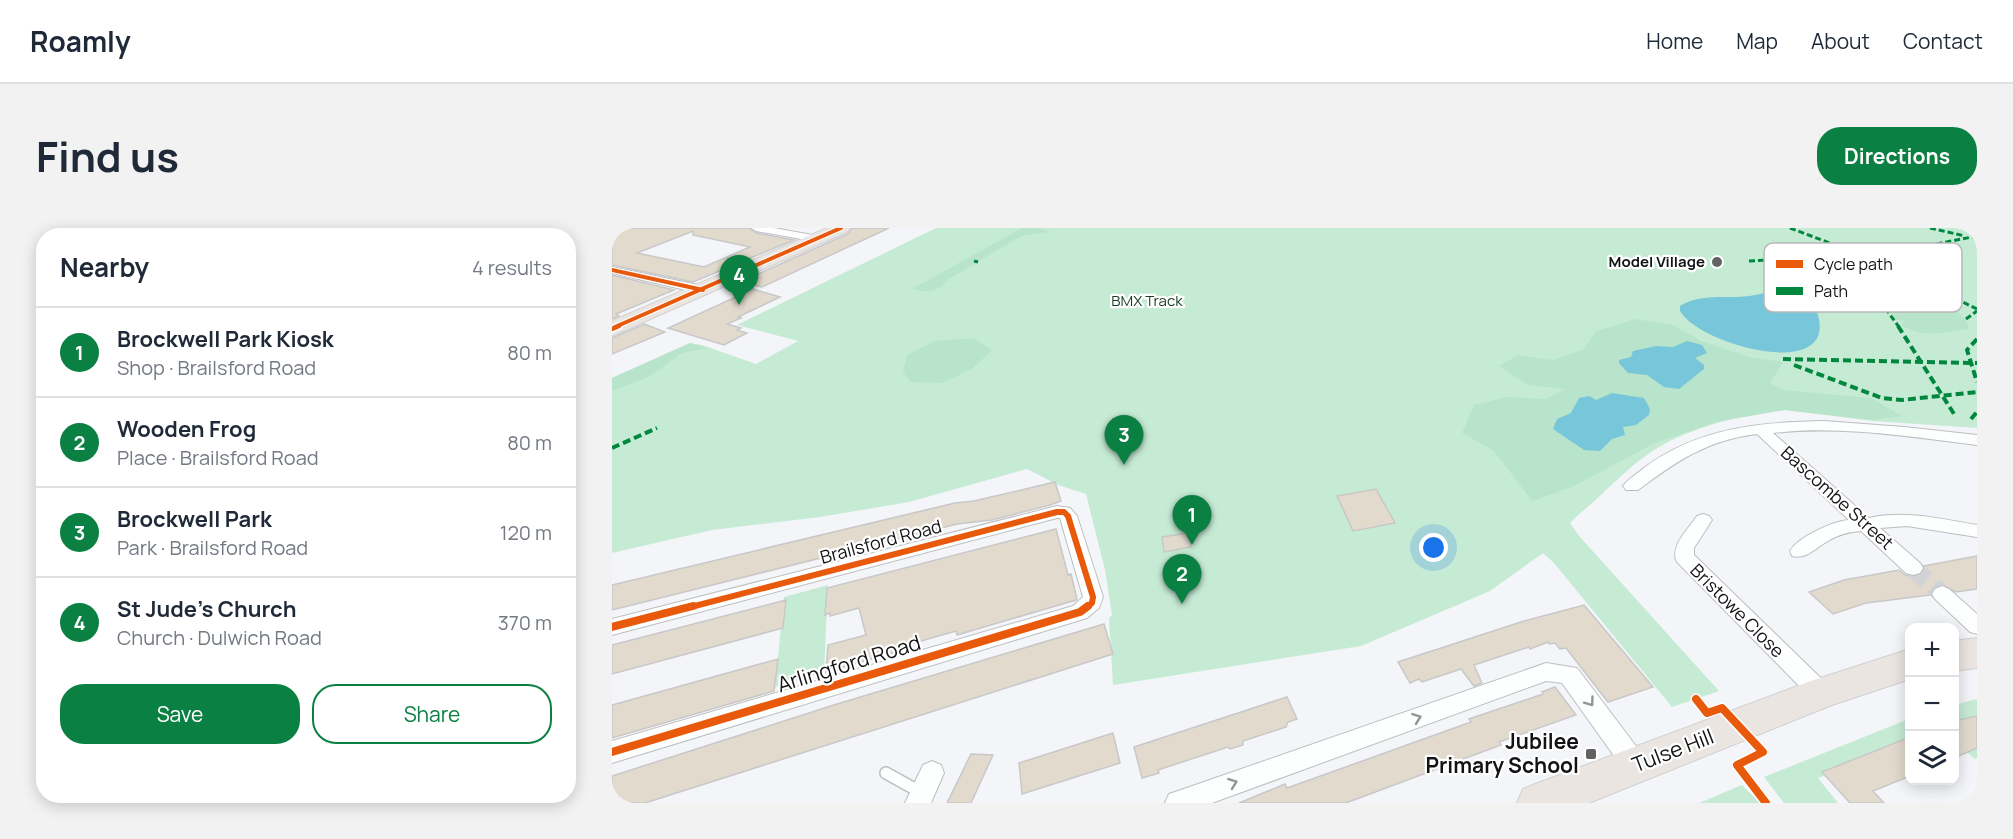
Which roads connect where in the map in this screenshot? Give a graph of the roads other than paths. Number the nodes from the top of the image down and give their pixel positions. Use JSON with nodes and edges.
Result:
{"nodes":[{"id":1,"x":756,"y":228,"type":"edge"},
{"id":2,"x":841,"y":228,"type":"edge"},
{"id":3,"x":818,"y":239,"type":"junction"},
{"id":4,"x":612,"y":270,"type":"edge"},
{"id":5,"x":703,"y":290,"type":"junction"},
{"id":6,"x":612,"y":329,"type":"edge"},
{"id":7,"x":1761,"y":429,"type":"junction"},
{"id":8,"x":1977,"y":440,"type":"edge"},
{"id":9,"x":1632,"y":486,"type":"dead end"},
{"id":10,"x":1703,"y":520,"type":"dead end"},
{"id":11,"x":1866,"y":525,"type":"junction"},
{"id":12,"x":1977,"y":531,"type":"edge"},
{"id":13,"x":1799,"y":551,"type":"dead end"},
{"id":14,"x":1913,"y":567,"type":"tunnel mouth"},
{"id":15,"x":1942,"y":594,"type":"tunnel mouth"},
{"id":16,"x":1092,"y":603,"type":"joint"},
{"id":17,"x":1977,"y":626,"type":"edge"},
{"id":18,"x":612,"y":627,"type":"edge"},
{"id":19,"x":1977,"y":653,"type":"edge"},
{"id":20,"x":1959,"y":655,"type":"edge"},
{"id":21,"x":1905,"y":666,"type":"edge"},
{"id":22,"x":1821,"y":693,"type":"junction"},
{"id":23,"x":612,"y":752,"type":"edge"},
{"id":24,"x":1636,"y":766,"type":"junction"},
{"id":25,"x":886,"y":773,"type":"dead end"},
{"id":26,"x":924,"y":790,"type":"edge"},
{"id":27,"x":1178,"y":803,"type":"edge"},
{"id":28,"x":1538,"y":803,"type":"edge"}],
"edges":[{"from":1,"to":3,"type":"street"},
{"from":2,"to":3,"type":"main road"},
{"from":3,"to":5,"type":"main road"},
{"from":4,"to":5,"type":"street"},
{"from":5,"to":6,"type":"main road"},
{"from":7,"to":8,"type":"street"},
{"from":7,"to":9,"type":"street"},
{"from":7,"to":11,"type":"street","name":"Bascombe Street"},
{"from":10,"to":22,"type":"street","name":"Bristowe Close"},
{"from":11,"to":12,"type":"street"},
{"from":11,"to":13,"type":"street"},
{"from":11,"to":14,"type":"street","name":"Bascombe Street"},
{"from":15,"to":17,"type":"street"},
{"from":16,"to":18,"type":"street","name":"Brailsford Road"},
{"from":16,"to":23,"type":"street","name":"Arlingford Road"},
{"from":19,"to":20,"type":"main road"},
{"from":21,"to":22,"type":"main road","name":"Tulse Hill"},
{"from":22,"to":24,"type":"main road","name":"Tulse Hill"},
{"from":27,"to":24,"type":"street","one_way":true},
{"from":24,"to":28,"type":"main road","name":"Tulse Hill"},
{"from":25,"to":26,"type":"lane"}]}
